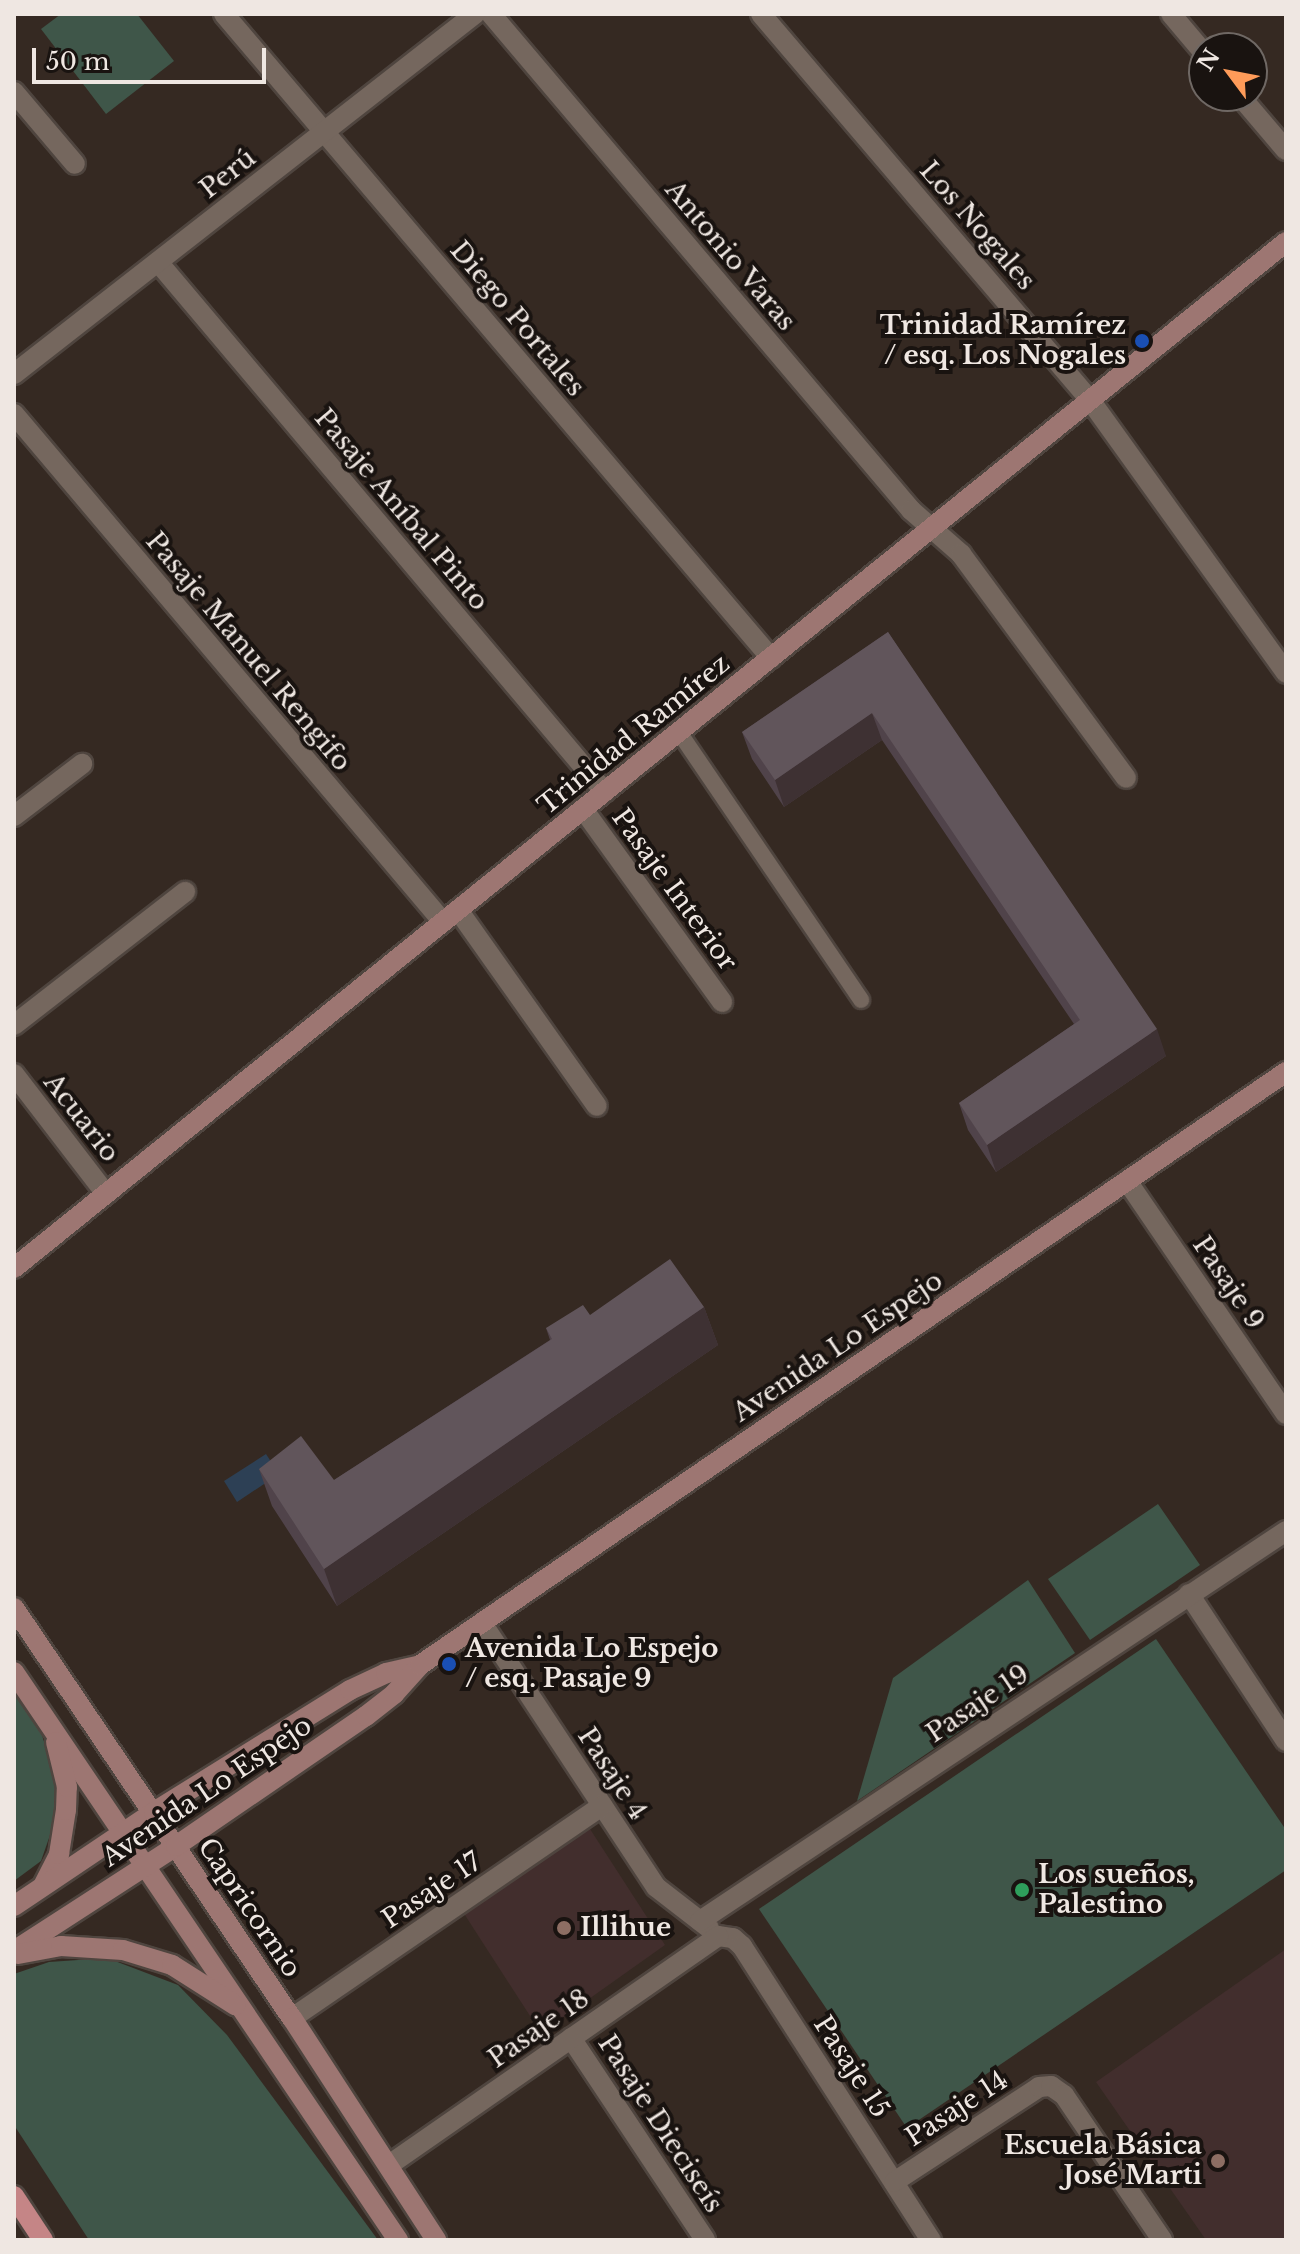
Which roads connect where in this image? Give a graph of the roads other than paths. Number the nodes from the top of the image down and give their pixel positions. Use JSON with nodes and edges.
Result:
{"nodes":[{"id":1,"x":224,"y":14,"type":"edge"},
{"id":2,"x":475,"y":14,"type":"edge"},
{"id":3,"x":491,"y":14,"type":"edge"},
{"id":4,"x":761,"y":14,"type":"edge"},
{"id":5,"x":1171,"y":14,"type":"edge"},
{"id":6,"x":1188,"y":34,"type":"edge"},
{"id":7,"x":14,"y":92,"type":"edge"},
{"id":8,"x":1254,"y":112,"type":"edge"},
{"id":9,"x":324,"y":132,"type":"junction"},
{"id":10,"x":1286,"y":150,"type":"edge"},
{"id":11,"x":75,"y":164,"type":"dead end"},
{"id":12,"x":1286,"y":242,"type":"edge"},
{"id":13,"x":158,"y":262,"type":"junction"},
{"id":14,"x":14,"y":374,"type":"edge"},
{"id":15,"x":1090,"y":400,"type":"junction"},
{"id":16,"x":14,"y":414,"type":"edge"},
{"id":17,"x":932,"y":528,"type":"junction"},
{"id":18,"x":771,"y":658,"type":"junction"},
{"id":19,"x":1286,"y":673,"type":"edge"},
{"id":20,"x":679,"y":732,"type":"junction"},
{"id":21,"x":82,"y":764,"type":"dead end"},
{"id":22,"x":1126,"y":778,"type":"dead end"},
{"id":23,"x":605,"y":792,"type":"junction"},
{"id":24,"x":583,"y":809,"type":"junction"},
{"id":25,"x":14,"y":816,"type":"edge"},
{"id":26,"x":185,"y":892,"type":"dead end"},
{"id":27,"x":450,"y":916,"type":"junction"},
{"id":28,"x":861,"y":1000,"type":"dead end"},
{"id":29,"x":722,"y":1002,"type":"dead end"},
{"id":30,"x":14,"y":1025,"type":"edge"},
{"id":31,"x":1286,"y":1072,"type":"edge"},
{"id":32,"x":14,"y":1074,"type":"edge"},
{"id":33,"x":597,"y":1106,"type":"dead end"},
{"id":34,"x":1127,"y":1181,"type":"junction"},
{"id":35,"x":106,"y":1194,"type":"junction"},
{"id":36,"x":14,"y":1268,"type":"edge"},
{"id":37,"x":1286,"y":1414,"type":"edge"},
{"id":38,"x":1286,"y":1531,"type":"edge"},
{"id":39,"x":1189,"y":1594,"type":"junction"},
{"id":40,"x":14,"y":1608,"type":"edge"},
{"id":41,"x":482,"y":1623,"type":"junction"},
{"id":42,"x":420,"y":1665,"type":"junction"},
{"id":43,"x":14,"y":1672,"type":"edge"},
{"id":44,"x":52,"y":1727,"type":"junction"},
{"id":45,"x":1286,"y":1741,"type":"edge"},
{"id":46,"x":602,"y":1806,"type":"junction"},
{"id":47,"x":154,"y":1812,"type":"junction"},
{"id":48,"x":124,"y":1833,"type":"junction"},
{"id":49,"x":176,"y":1846,"type":"junction"},
{"id":50,"x":146,"y":1866,"type":"junction"},
{"id":51,"x":43,"y":1886,"type":"junction"},
{"id":52,"x":14,"y":1906,"type":"edge"},
{"id":53,"x":700,"y":1921,"type":"junction"},
{"id":54,"x":718,"y":1936,"type":"junction"},
{"id":55,"x":14,"y":1953,"type":"edge"},
{"id":56,"x":249,"y":2016,"type":"junction"},
{"id":57,"x":292,"y":2018,"type":"junction"},
{"id":58,"x":571,"y":2038,"type":"junction"},
{"id":59,"x":389,"y":2165,"type":"junction"},
{"id":60,"x":894,"y":2182,"type":"junction"},
{"id":61,"x":14,"y":2196,"type":"edge"},
{"id":62,"x":422,"y":2215,"type":"junction"},
{"id":63,"x":43,"y":2240,"type":"edge"},
{"id":64,"x":398,"y":2240,"type":"edge"},
{"id":65,"x":436,"y":2240,"type":"edge"},
{"id":66,"x":443,"y":2240,"type":"edge"},
{"id":67,"x":705,"y":2240,"type":"edge"},
{"id":68,"x":931,"y":2240,"type":"edge"},
{"id":69,"x":1162,"y":2240,"type":"edge"}],
"edges":[{"from":1,"to":9,"type":"street","name":"Diego Portales"},
{"from":2,"to":9,"type":"street","name":"Perú"},
{"from":3,"to":17,"type":"street","name":"Antonio Varas"},
{"from":4,"to":15,"type":"street","name":"Los Nogales"},
{"from":5,"to":6,"type":"street"},
{"from":7,"to":11,"type":"street"},
{"from":8,"to":10,"type":"street"},
{"from":9,"to":13,"type":"street","name":"Perú"},
{"from":9,"to":18,"type":"street","name":"Diego Portales"},
{"from":12,"to":15,"type":"main road","name":"Trinidad Ramírez"},
{"from":13,"to":14,"type":"street","name":"Perú"},
{"from":13,"to":23,"type":"street","name":"Pasaje Aníbal Pinto"},
{"from":15,"to":17,"type":"main road","name":"Trinidad Ramírez"},
{"from":15,"to":19,"type":"street","name":"Los Nogales"},
{"from":16,"to":27,"type":"street","name":"Pasaje Manuel Rengifo"},
{"from":17,"to":18,"type":"main road","name":"Trinidad Ramírez"},
{"from":17,"to":22,"type":"street","name":"Antonio Varas"},
{"from":18,"to":20,"type":"main road","name":"Trinidad Ramírez"},
{"from":20,"to":23,"type":"main road","name":"Trinidad Ramírez"},
{"from":20,"to":28,"type":"lane"},
{"from":21,"to":25,"type":"street"},
{"from":23,"to":24,"type":"main road","name":"Trinidad Ramírez"},
{"from":24,"to":27,"type":"main road","name":"Trinidad Ramírez"},
{"from":24,"to":29,"type":"street","name":"Pasaje Interior"},
{"from":26,"to":30,"type":"street"},
{"from":27,"to":33,"type":"street","name":"Pasaje Manuel Rengifo"},
{"from":27,"to":35,"type":"main road","name":"Trinidad Ramírez"},
{"from":31,"to":34,"type":"main road","name":"Avenida Lo Espejo"},
{"from":32,"to":35,"type":"street","name":"Acuario"},
{"from":34,"to":37,"type":"street","name":"Pasaje 9"},
{"from":34,"to":41,"type":"main road","name":"Avenida Lo Espejo"},
{"from":35,"to":36,"type":"main road","name":"Trinidad Ramírez"},
{"from":38,"to":39,"type":"street","name":"Pasaje 19"},
{"from":39,"to":45,"type":"street"},
{"from":39,"to":53,"type":"street","name":"Pasaje 19"},
{"from":40,"to":47,"type":"main road","name":"Capricornio"},
{"from":41,"to":42,"type":"main road","name":"Avenida Lo Espejo"},
{"from":41,"to":46,"type":"street","name":"Pasaje 4"},
{"from":42,"to":47,"type":"main road","name":"Avenida Lo Espejo"},
{"from":42,"to":49,"type":"main road","name":"Avenida Lo Espejo"},
{"from":43,"to":44,"type":"main road"},
{"from":44,"to":48,"type":"main road"},
{"from":44,"to":51,"type":"main road"},
{"from":46,"to":53,"type":"street","name":"Pasaje 4"},
{"from":46,"to":57,"type":"street","name":"Pasaje 17"},
{"from":47,"to":48,"type":"main road","name":"Avenida Lo Espejo"},
{"from":47,"to":49,"type":"main road","name":"Capricornio"},
{"from":48,"to":50,"type":"main road"},
{"from":48,"to":51,"type":"main road","name":"Avenida Lo Espejo"},
{"from":49,"to":50,"type":"main road","name":"Avenida Lo Espejo"},
{"from":49,"to":57,"type":"main road","name":"Capricornio"},
{"from":50,"to":55,"type":"main road","name":"Avenida Lo Espejo"},
{"from":50,"to":56,"type":"main road"},
{"from":51,"to":52,"type":"main road","name":"Avenida Lo Espejo"},
{"from":53,"to":54,"type":"street","name":"Pasaje 4"},
{"from":54,"to":58,"type":"street","name":"Pasaje 18"},
{"from":54,"to":60,"type":"street","name":"Pasaje 15"},
{"from":55,"to":56,"type":"main road"},
{"from":56,"to":64,"type":"main road"},
{"from":57,"to":59,"type":"main road","name":"Capricornio"},
{"from":58,"to":59,"type":"street","name":"Pasaje 18"},
{"from":58,"to":67,"type":"street","name":"Pasaje Dieciseís"},
{"from":59,"to":62,"type":"main road","name":"Capricornio"},
{"from":60,"to":68,"type":"street","name":"Pasaje 15"},
{"from":60,"to":69,"type":"street","name":"Pasaje 14"},
{"from":61,"to":63,"type":"main road"},
{"from":62,"to":65,"type":"main road","name":"Capricornio"},
{"from":62,"to":66,"type":"main road"}]}
